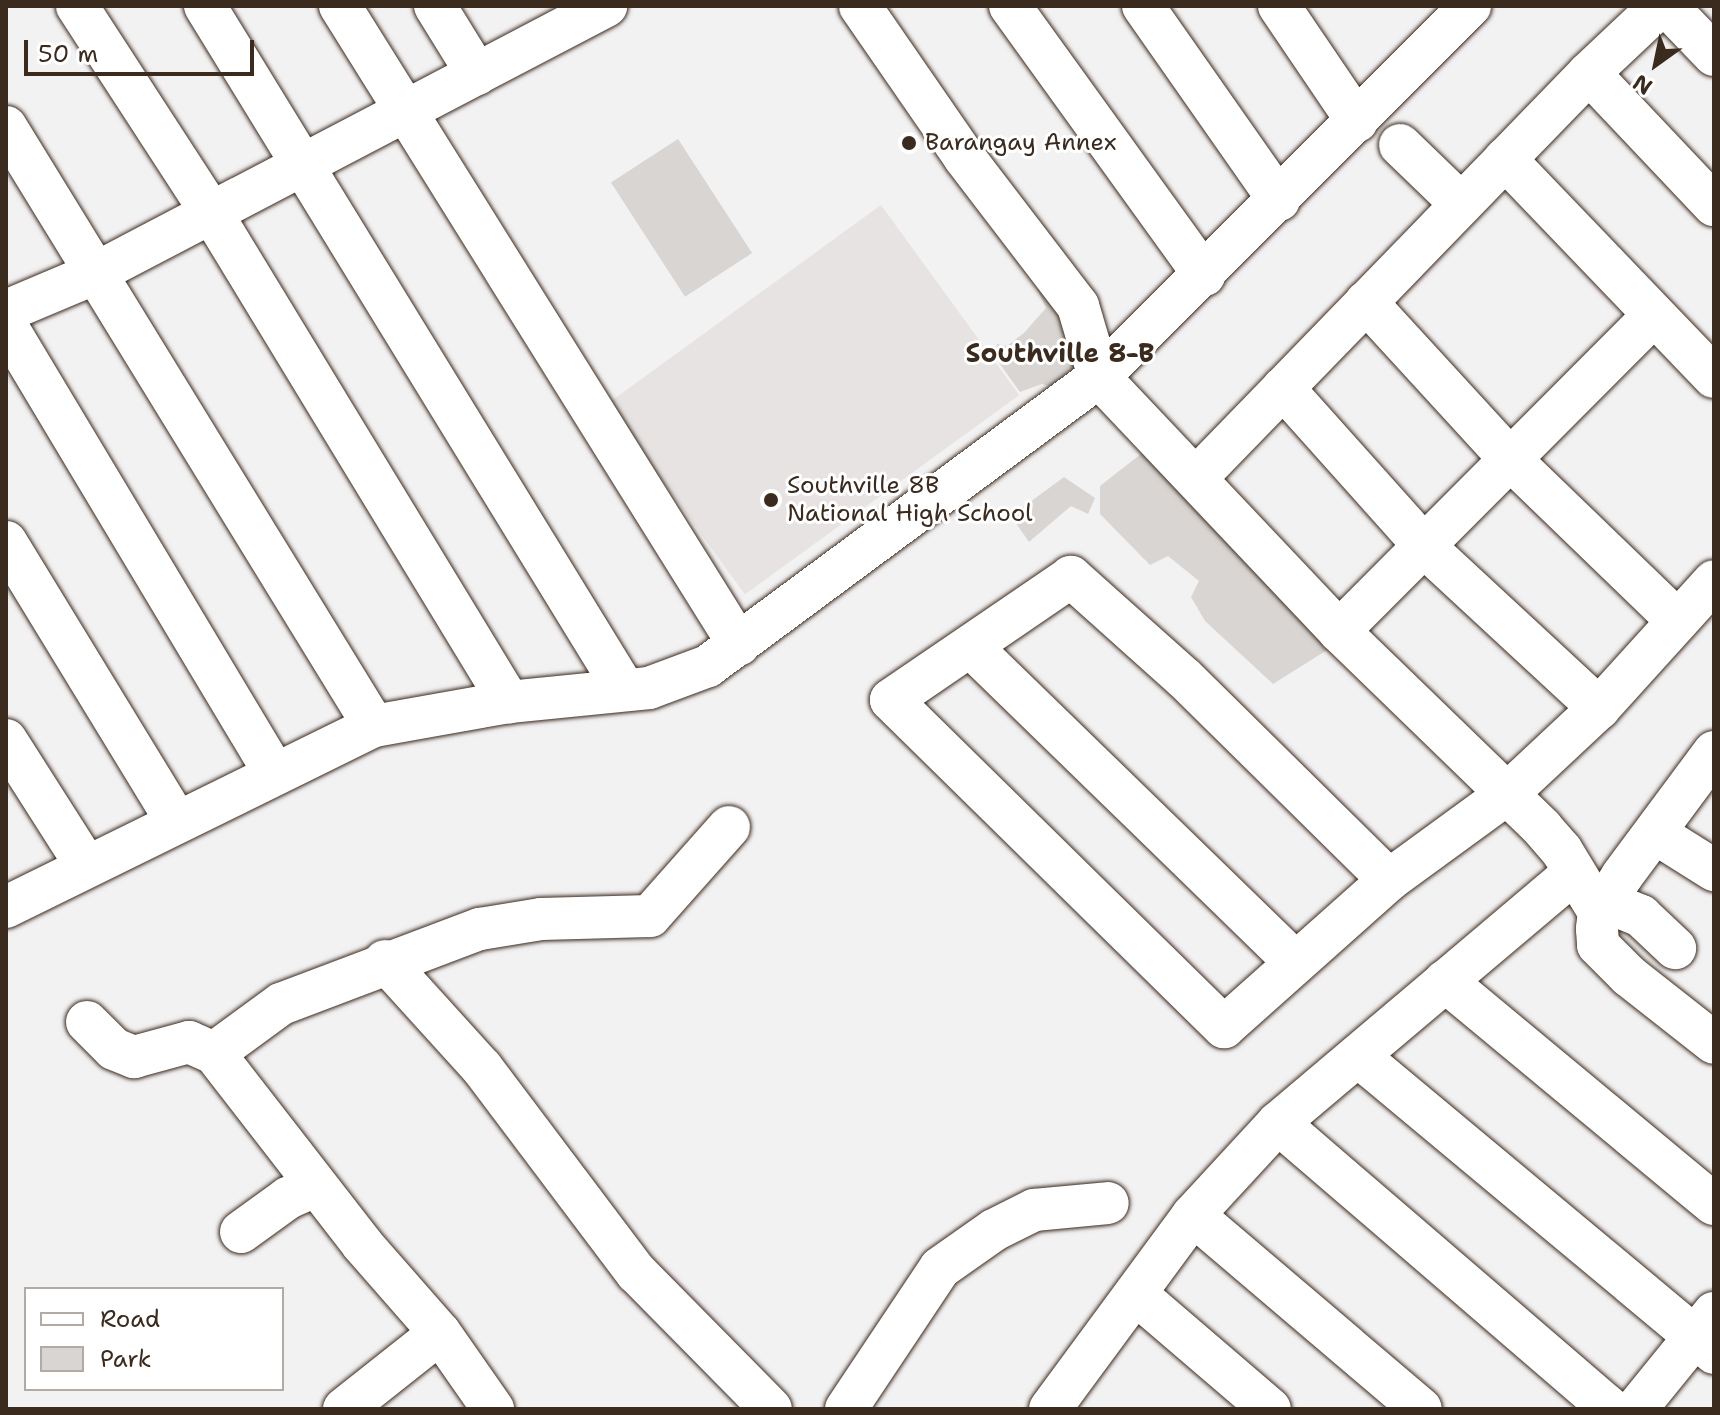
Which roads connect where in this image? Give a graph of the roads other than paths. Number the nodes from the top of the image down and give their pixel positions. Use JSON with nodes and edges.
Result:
{"nodes":[{"id":1,"x":77,"y":6,"type":"edge"},
{"id":2,"x":205,"y":6,"type":"edge"},
{"id":3,"x":340,"y":6,"type":"edge"},
{"id":4,"x":435,"y":6,"type":"edge"},
{"id":5,"x":606,"y":6,"type":"edge"},
{"id":6,"x":860,"y":6,"type":"edge"},
{"id":7,"x":1010,"y":6,"type":"edge"},
{"id":8,"x":1143,"y":6,"type":"edge"},
{"id":9,"x":1279,"y":6,"type":"edge"},
{"id":10,"x":1470,"y":6,"type":"edge"},
{"id":11,"x":1660,"y":6,"type":"edge"},
{"id":12,"x":1667,"y":6,"type":"edge"},
{"id":13,"x":545,"y":21,"type":"edge"},
{"id":14,"x":1714,"y":55,"type":"edge"},
{"id":15,"x":1589,"y":73,"type":"junction"},
{"id":16,"x":477,"y":74,"type":"junction"},
{"id":17,"x":408,"y":109,"type":"junction"},
{"id":18,"x":1357,"y":121,"type":"junction"},
{"id":19,"x":6,"y":127,"type":"edge"},
{"id":20,"x":1400,"y":145,"type":"dead end"},
{"id":21,"x":1505,"y":159,"type":"junction"},
{"id":22,"x":303,"y":164,"type":"junction"},
{"id":23,"x":1279,"y":200,"type":"junction"},
{"id":24,"x":1461,"y":204,"type":"junction"},
{"id":25,"x":1714,"y":205,"type":"edge"},
{"id":26,"x":211,"y":212,"type":"junction"},
{"id":27,"x":96,"y":273,"type":"junction"},
{"id":28,"x":1204,"y":275,"type":"junction"},
{"id":29,"x":1366,"y":302,"type":"junction"},
{"id":30,"x":6,"y":311,"type":"edge"},
{"id":31,"x":1654,"y":315,"type":"junction"},
{"id":32,"x":6,"y":325,"type":"edge"},
{"id":33,"x":1714,"y":376,"type":"edge"},
{"id":34,"x":1099,"y":377,"type":"junction"},
{"id":35,"x":1283,"y":388,"type":"junction"},
{"id":36,"x":1510,"y":459,"type":"junction"},
{"id":37,"x":1197,"y":477,"type":"junction"},
{"id":38,"x":6,"y":542,"type":"edge"},
{"id":39,"x":1426,"y":548,"type":"junction"},
{"id":40,"x":1714,"y":581,"type":"edge"},
{"id":41,"x":1678,"y":621,"type":"junction"},
{"id":42,"x":1339,"y":631,"type":"junction"},
{"id":43,"x":739,"y":645,"type":"junction"},
{"id":44,"x":971,"y":647,"type":"junction"},
{"id":45,"x":624,"y":689,"type":"junction"},
{"id":46,"x":509,"y":702,"type":"junction"},
{"id":47,"x":1599,"y":708,"type":"junction"},
{"id":48,"x":374,"y":726,"type":"junction"},
{"id":49,"x":6,"y":740,"type":"edge"},
{"id":50,"x":1714,"y":752,"type":"edge"},
{"id":51,"x":275,"y":774,"type":"junction"},
{"id":52,"x":1507,"y":794,"type":"junction"},
{"id":53,"x":177,"y":822,"type":"junction"},
{"id":54,"x":729,"y":827,"type":"dead end"},
{"id":55,"x":1655,"y":833,"type":"junction"},
{"id":56,"x":85,"y":864,"type":"junction"},
{"id":57,"x":1714,"y":870,"type":"edge"},
{"id":58,"x":1574,"y":873,"type":"junction"},
{"id":59,"x":1389,"y":880,"type":"junction"},
{"id":60,"x":6,"y":907,"type":"edge"},
{"id":61,"x":1599,"y":912,"type":"junction"},
{"id":62,"x":1675,"y":948,"type":"dead end"},
{"id":63,"x":385,"y":961,"type":"junction"},
{"id":64,"x":1295,"y":962,"type":"junction"},
{"id":65,"x":1445,"y":981,"type":"junction"},
{"id":66,"x":87,"y":1022,"type":"dead end"},
{"id":67,"x":1714,"y":1043,"type":"edge"},
{"id":68,"x":214,"y":1053,"type":"junction"},
{"id":69,"x":1358,"y":1056,"type":"junction"},
{"id":70,"x":1278,"y":1123,"type":"junction"},
{"id":71,"x":315,"y":1186,"type":"junction"},
{"id":72,"x":1108,"y":1203,"type":"dead end"},
{"id":73,"x":1714,"y":1204,"type":"edge"},
{"id":74,"x":1193,"y":1215,"type":"junction"},
{"id":75,"x":241,"y":1232,"type":"dead end"},
{"id":76,"x":1137,"y":1295,"type":"junction"},
{"id":77,"x":440,"y":1333,"type":"junction"},
{"id":78,"x":1708,"y":1334,"type":"edge"},
{"id":79,"x":1071,"y":1401,"type":"edge"},
{"id":80,"x":344,"y":1409,"type":"edge"},
{"id":81,"x":493,"y":1409,"type":"edge"},
{"id":82,"x":771,"y":1409,"type":"edge"},
{"id":83,"x":846,"y":1409,"type":"edge"},
{"id":84,"x":1270,"y":1409,"type":"edge"},
{"id":85,"x":1421,"y":1409,"type":"edge"},
{"id":86,"x":1611,"y":1409,"type":"edge"},
{"id":87,"x":1636,"y":1409,"type":"edge"}],
"edges":[{"from":1,"to":26,"type":"street"},
{"from":2,"to":22,"type":"street"},
{"from":3,"to":17,"type":"street"},
{"from":4,"to":16,"type":"street"},
{"from":5,"to":13,"type":"street"},
{"from":6,"to":34,"type":"street"},
{"from":7,"to":28,"type":"street"},
{"from":8,"to":23,"type":"street"},
{"from":9,"to":18,"type":"street"},
{"from":10,"to":18,"type":"street"},
{"from":11,"to":15,"type":"street"},
{"from":12,"to":14,"type":"street"},
{"from":13,"to":16,"type":"street"},
{"from":15,"to":21,"type":"street"},
{"from":15,"to":25,"type":"street"},
{"from":16,"to":17,"type":"street"},
{"from":17,"to":22,"type":"street"},
{"from":17,"to":43,"type":"street"},
{"from":18,"to":23,"type":"street"},
{"from":19,"to":27,"type":"street"},
{"from":20,"to":24,"type":"street"},
{"from":21,"to":24,"type":"street"},
{"from":21,"to":31,"type":"street"},
{"from":22,"to":26,"type":"street"},
{"from":22,"to":45,"type":"street"},
{"from":23,"to":28,"type":"street"},
{"from":24,"to":29,"type":"street"},
{"from":26,"to":27,"type":"street"},
{"from":26,"to":46,"type":"street"},
{"from":27,"to":30,"type":"street"},
{"from":27,"to":48,"type":"street"},
{"from":28,"to":34,"type":"street"},
{"from":29,"to":35,"type":"street"},
{"from":29,"to":36,"type":"street"},
{"from":31,"to":33,"type":"street"},
{"from":31,"to":36,"type":"street"},
{"from":32,"to":51,"type":"street"},
{"from":34,"to":37,"type":"street"},
{"from":34,"to":43,"type":"street"},
{"from":35,"to":37,"type":"street"},
{"from":35,"to":39,"type":"street"},
{"from":36,"to":39,"type":"street"},
{"from":36,"to":41,"type":"street"},
{"from":37,"to":42,"type":"street"},
{"from":38,"to":53,"type":"street"},
{"from":39,"to":42,"type":"street"},
{"from":39,"to":47,"type":"street"},
{"from":40,"to":41,"type":"street"},
{"from":41,"to":47,"type":"street"},
{"from":42,"to":52,"type":"street"},
{"from":43,"to":45,"type":"street"},
{"from":44,"to":59,"type":"street"},
{"from":44,"to":64,"type":"street"},
{"from":44,"to":64,"type":"street"},
{"from":45,"to":46,"type":"street"},
{"from":46,"to":48,"type":"street"},
{"from":47,"to":52,"type":"street"},
{"from":48,"to":51,"type":"street"},
{"from":49,"to":56,"type":"street"},
{"from":50,"to":55,"type":"street"},
{"from":51,"to":53,"type":"street"},
{"from":52,"to":58,"type":"street"},
{"from":52,"to":59,"type":"street"},
{"from":53,"to":56,"type":"street"},
{"from":54,"to":63,"type":"street"},
{"from":55,"to":57,"type":"street"},
{"from":55,"to":61,"type":"street"},
{"from":56,"to":60,"type":"street"},
{"from":58,"to":61,"type":"street"},
{"from":58,"to":65,"type":"street"},
{"from":59,"to":64,"type":"street"},
{"from":61,"to":62,"type":"street"},
{"from":61,"to":67,"type":"street"},
{"from":63,"to":68,"type":"street"},
{"from":63,"to":82,"type":"street"},
{"from":65,"to":69,"type":"street"},
{"from":65,"to":73,"type":"street"},
{"from":66,"to":68,"type":"street"},
{"from":68,"to":71,"type":"street"},
{"from":69,"to":70,"type":"street"},
{"from":69,"to":78,"type":"street"},
{"from":70,"to":74,"type":"street"},
{"from":70,"to":86,"type":"street"},
{"from":71,"to":75,"type":"street"},
{"from":71,"to":77,"type":"street"},
{"from":72,"to":83,"type":"street"},
{"from":74,"to":76,"type":"street"},
{"from":74,"to":85,"type":"street"},
{"from":76,"to":79,"type":"street"},
{"from":76,"to":84,"type":"street"},
{"from":77,"to":80,"type":"street"},
{"from":77,"to":81,"type":"street"},
{"from":78,"to":87,"type":"street"}]}
